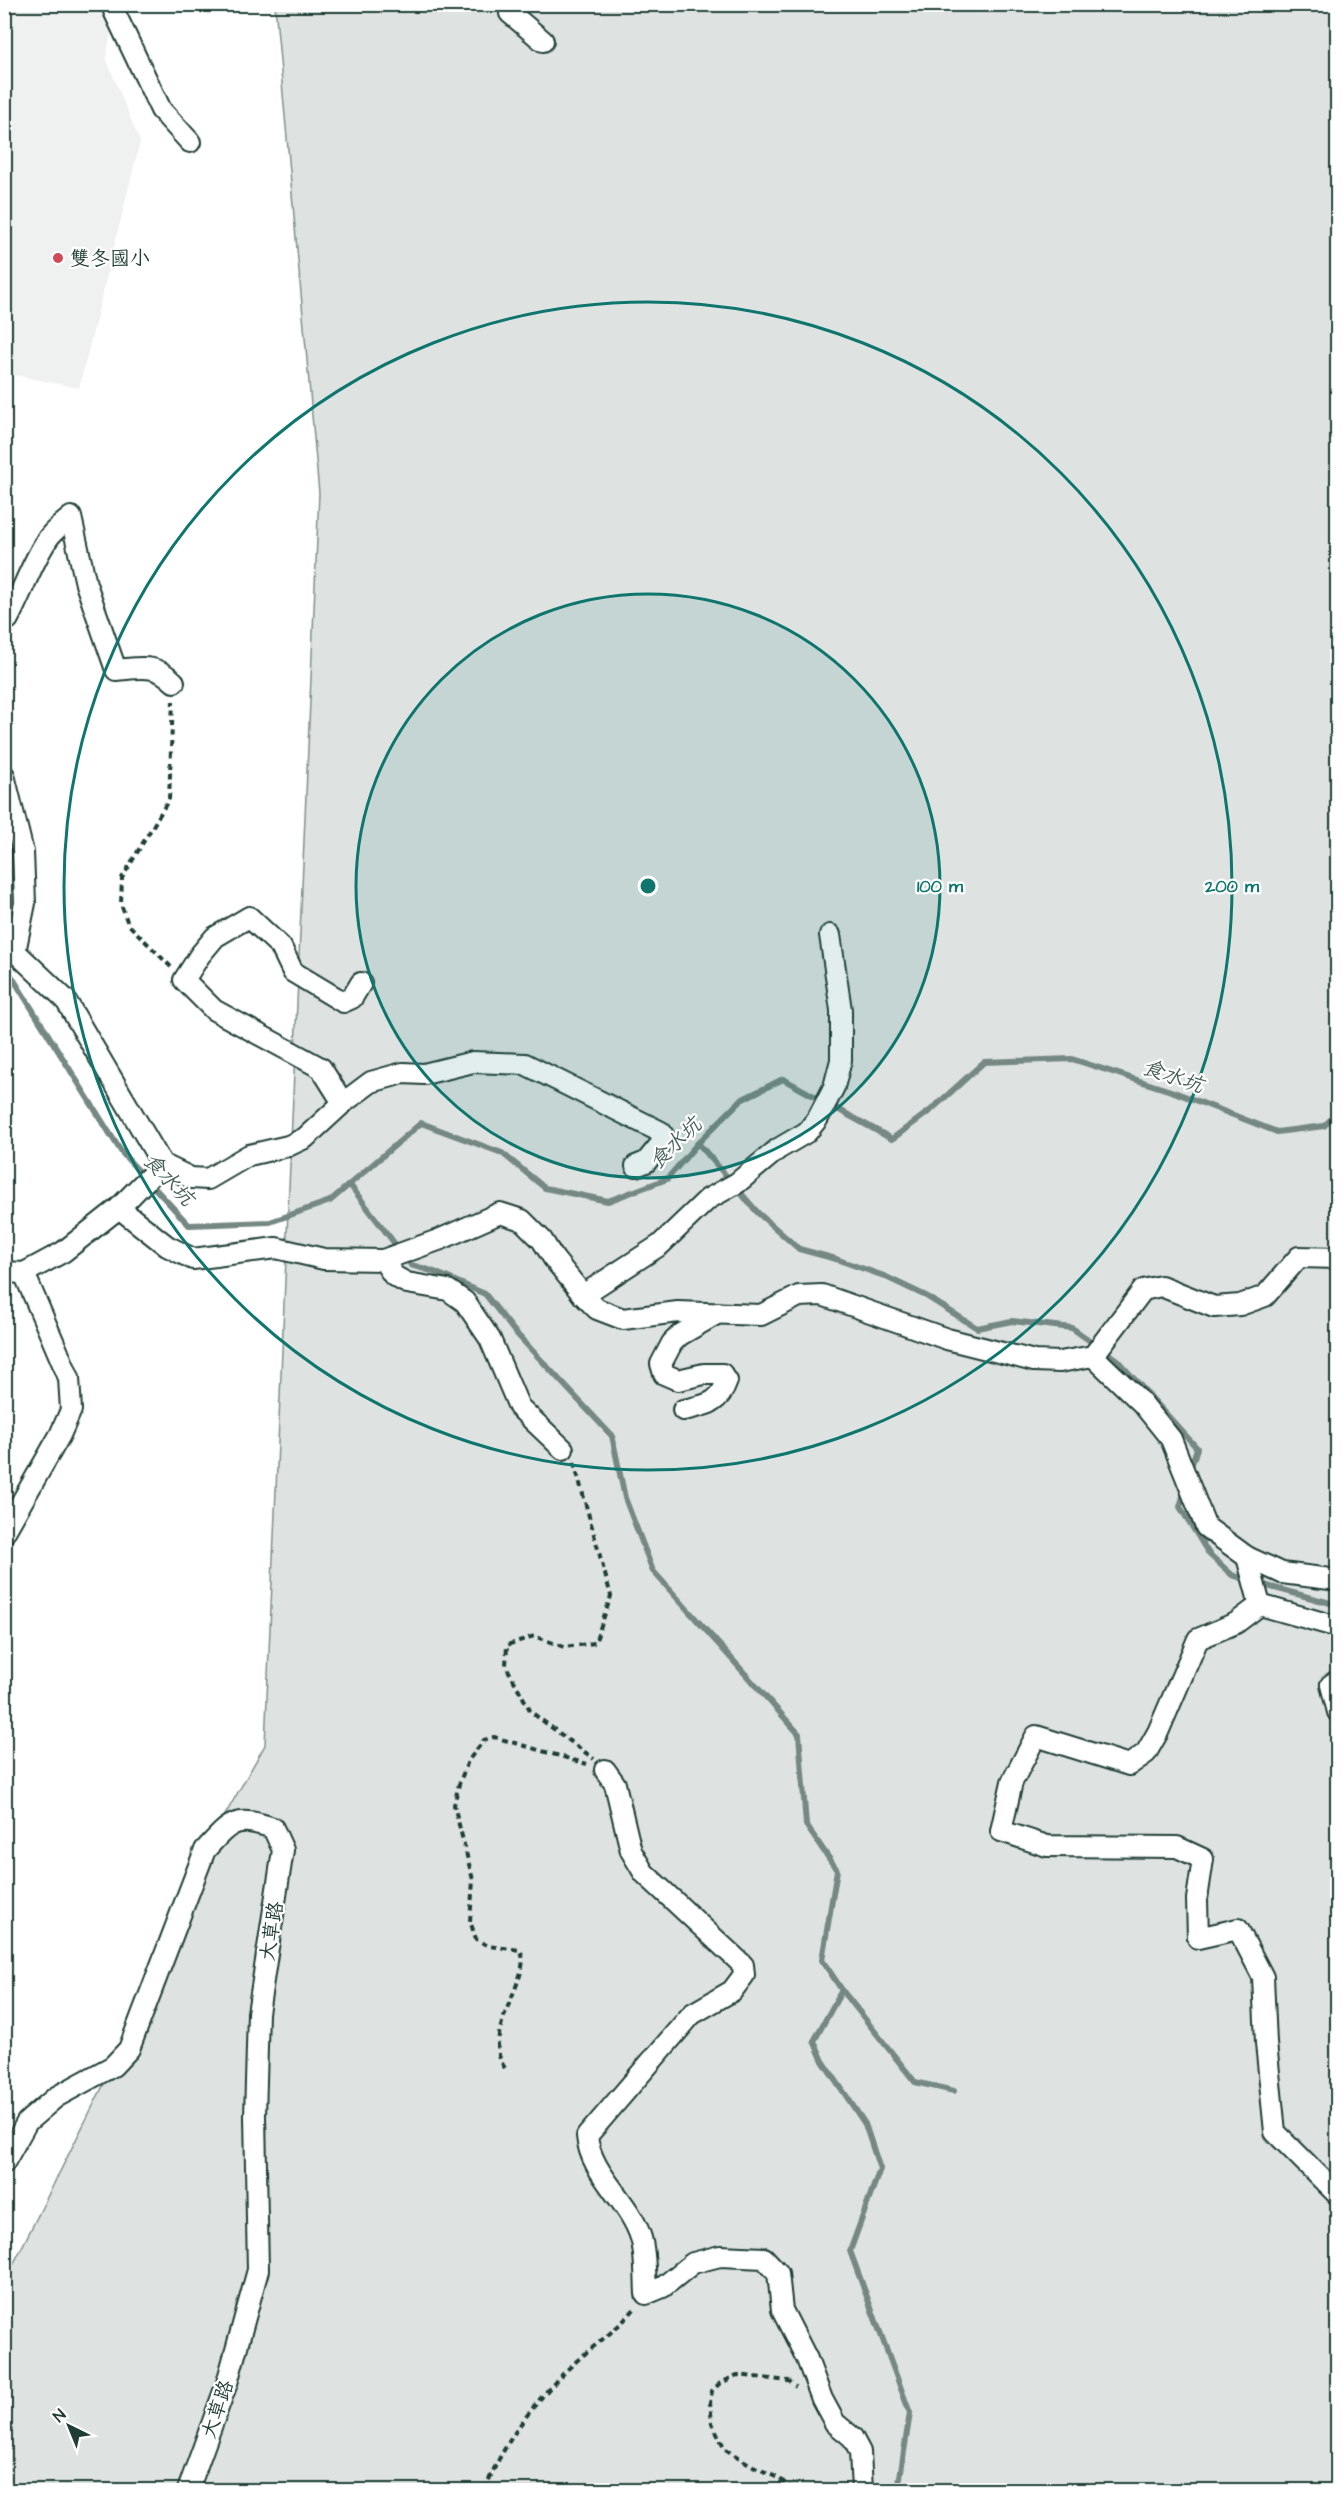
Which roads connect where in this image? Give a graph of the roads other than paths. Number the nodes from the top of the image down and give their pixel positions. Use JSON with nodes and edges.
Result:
{"nodes":[{"id":1,"x":116,"y":4,"type":"edge"},
{"id":2,"x":511,"y":4,"type":"edge"},
{"id":3,"x":543,"y":41,"type":"dead end"},
{"id":4,"x":190,"y":142,"type":"dead end"},
{"id":5,"x":4,"y":622,"type":"edge"},
{"id":6,"x":174,"y":682,"type":"road end"},
{"id":7,"x":4,"y":775,"type":"edge"},
{"id":8,"x":830,"y":936,"type":"dead end"},
{"id":9,"x":10,"y":946,"type":"edge"},
{"id":10,"x":362,"y":983,"type":"dead end"},
{"id":11,"x":343,"y":1103,"type":"junction"},
{"id":12,"x":162,"y":1164,"type":"junction"},
{"id":13,"x":636,"y":1166,"type":"dead end"},
{"id":14,"x":119,"y":1208,"type":"junction"},
{"id":15,"x":392,"y":1257,"type":"junction"},
{"id":16,"x":1338,"y":1258,"type":"edge"},
{"id":17,"x":14,"y":1272,"type":"edge"},
{"id":18,"x":583,"y":1295,"type":"junction"},
{"id":19,"x":718,"y":1313,"type":"junction"},
{"id":20,"x":1093,"y":1356,"type":"junction"},
{"id":21,"x":682,"y":1410,"type":"dead end"},
{"id":22,"x":563,"y":1449,"type":"road end"},
{"id":23,"x":4,"y":1533,"type":"edge"},
{"id":24,"x":1249,"y":1563,"type":"junction"},
{"id":25,"x":1338,"y":1580,"type":"edge"},
{"id":26,"x":1259,"y":1601,"type":"junction"},
{"id":27,"x":1338,"y":1627,"type":"edge"},
{"id":28,"x":1338,"y":1680,"type":"edge"},
{"id":29,"x":1338,"y":1712,"type":"edge"},
{"id":30,"x":605,"y":1770,"type":"road end"},
{"id":31,"x":4,"y":2163,"type":"edge"},
{"id":32,"x":1338,"y":2195,"type":"edge"},
{"id":33,"x":188,"y":2490,"type":"edge"},
{"id":34,"x":862,"y":2490,"type":"edge"}],
"edges":[{"from":1,"to":4,"type":"street"},
{"from":2,"to":3,"type":"street"},
{"from":5,"to":6,"type":"street"},
{"from":7,"to":9,"type":"street"},
{"from":8,"to":18,"type":"street"},
{"from":9,"to":12,"type":"street"},
{"from":10,"to":11,"type":"street"},
{"from":11,"to":12,"type":"street"},
{"from":11,"to":13,"type":"street"},
{"from":12,"to":14,"type":"street"},
{"from":14,"to":15,"type":"street"},
{"from":14,"to":17,"type":"street"},
{"from":15,"to":18,"type":"street"},
{"from":15,"to":22,"type":"street"},
{"from":16,"to":20,"type":"street"},
{"from":17,"to":23,"type":"street"},
{"from":18,"to":19,"type":"street"},
{"from":19,"to":20,"type":"street"},
{"from":19,"to":21,"type":"street"},
{"from":20,"to":24,"type":"street"},
{"from":24,"to":25,"type":"street"},
{"from":24,"to":26,"type":"street"},
{"from":26,"to":27,"type":"street"},
{"from":26,"to":32,"type":"street"},
{"from":28,"to":29,"type":"street"},
{"from":30,"to":34,"type":"street"},
{"from":31,"to":33,"type":"street","name":"大草路"}]}
